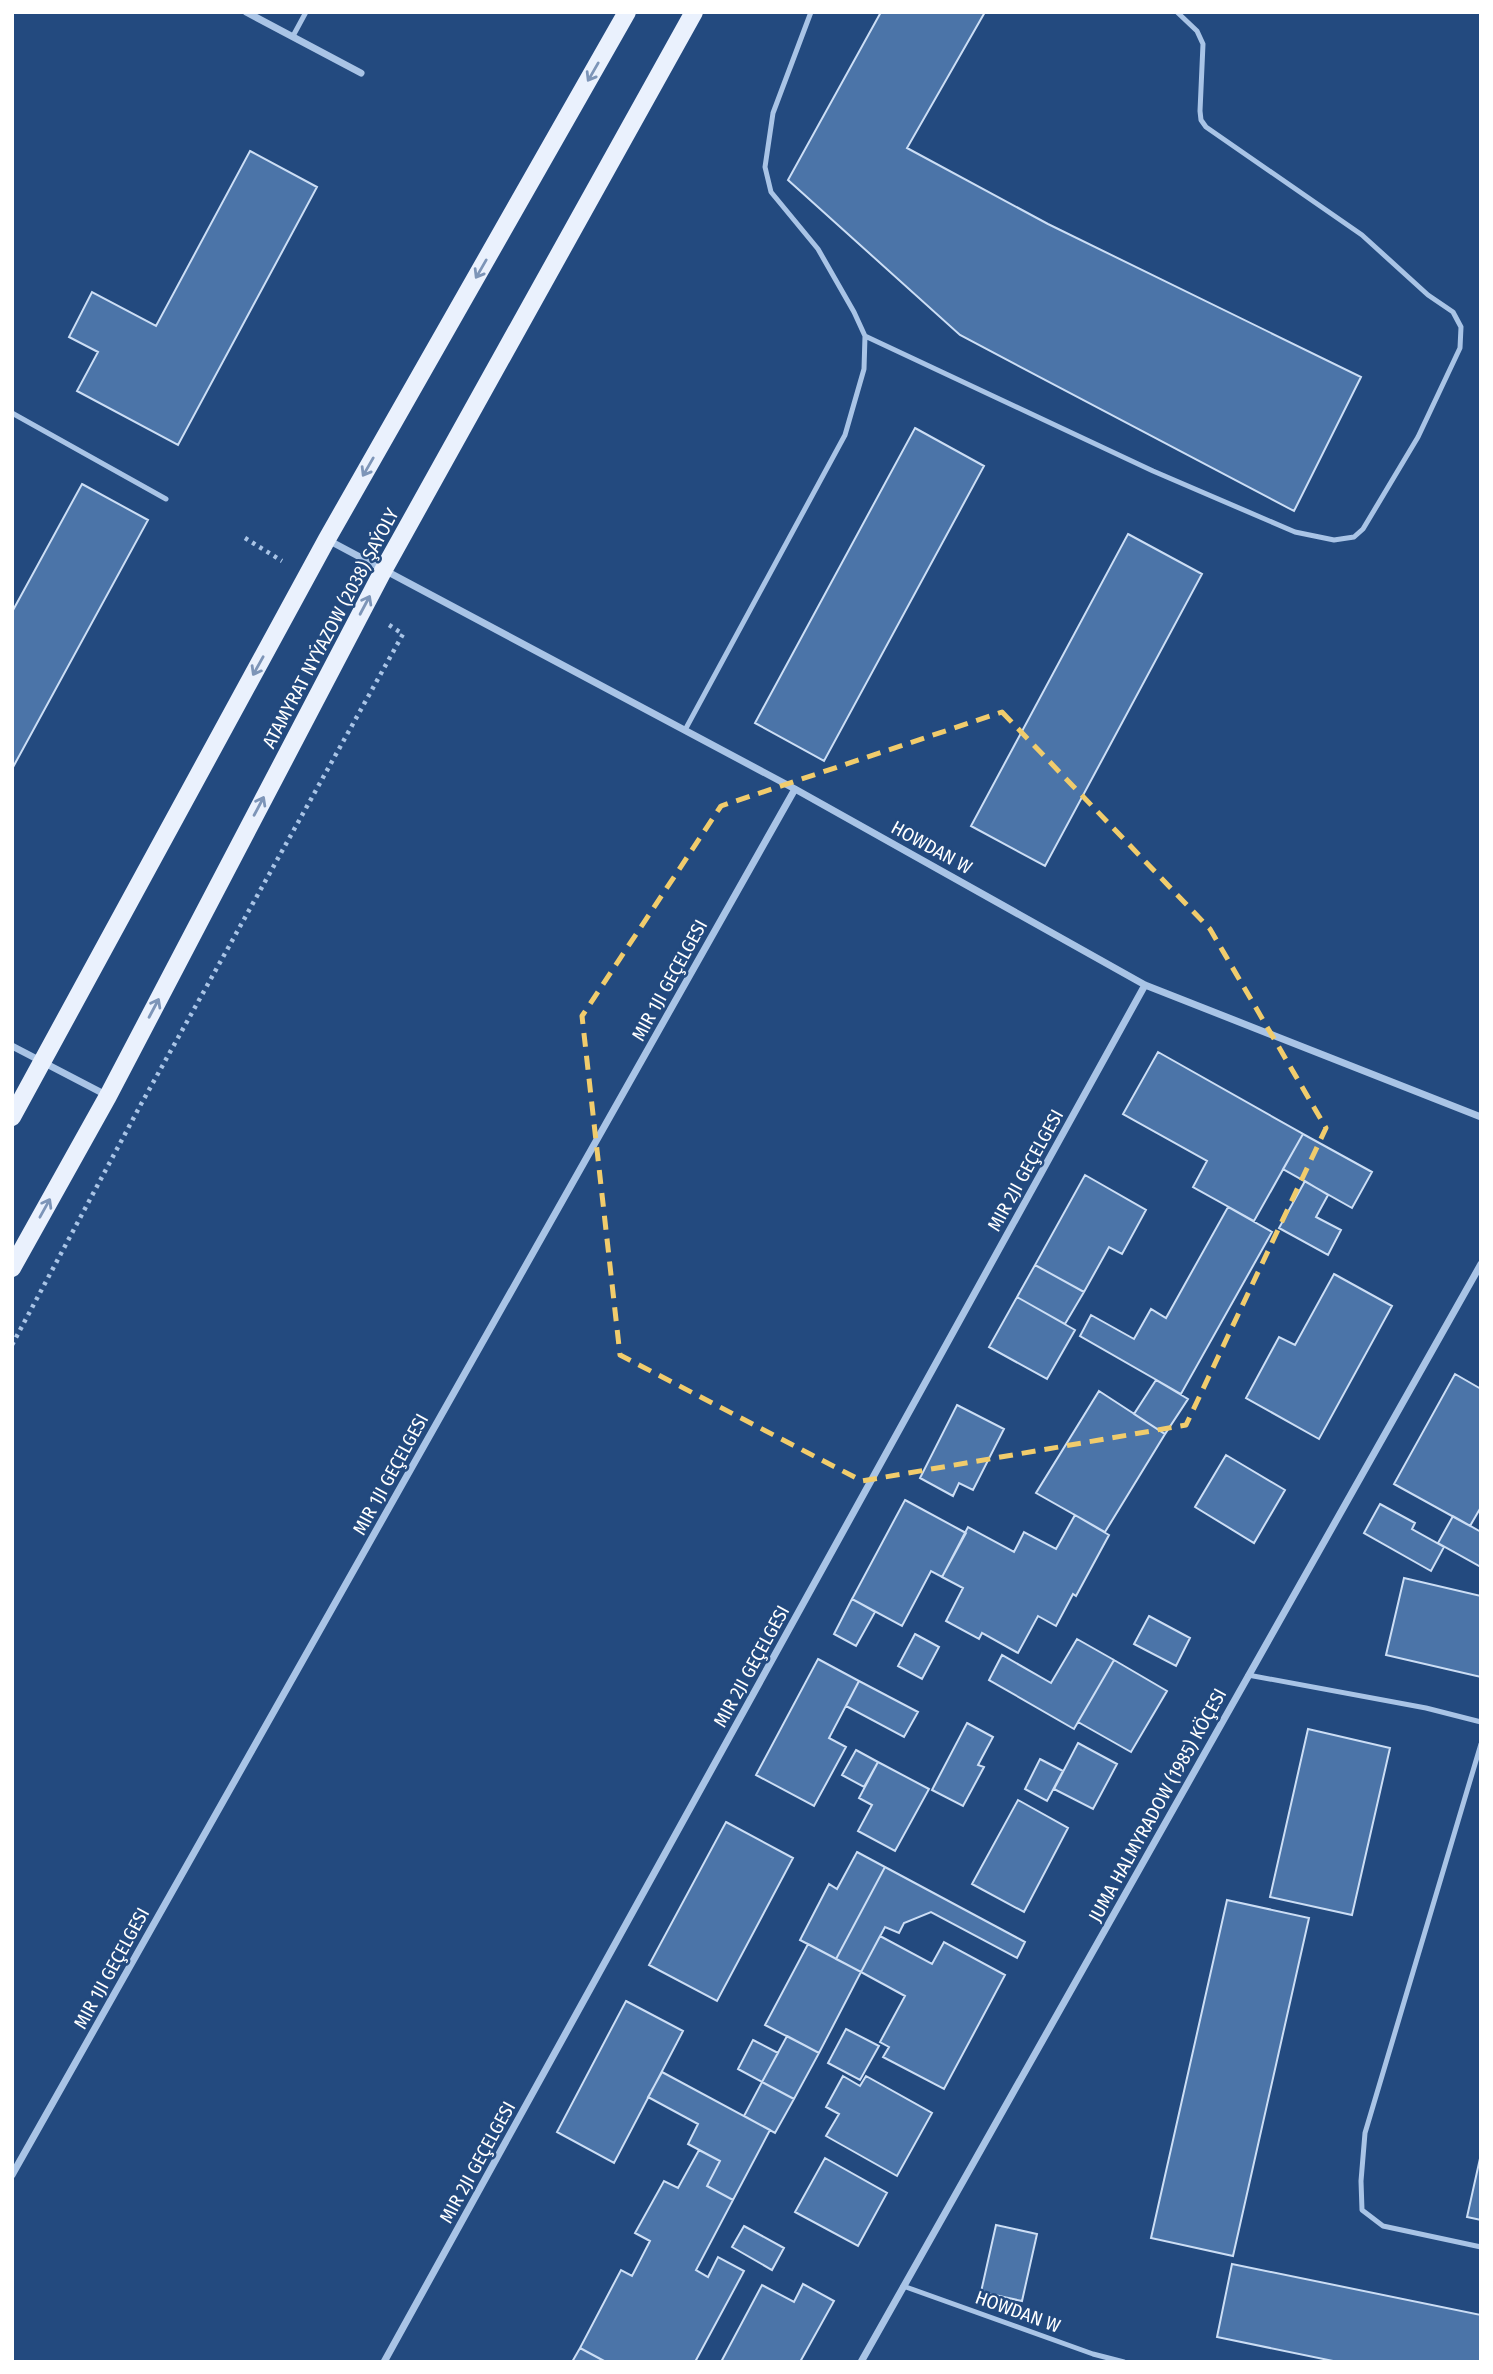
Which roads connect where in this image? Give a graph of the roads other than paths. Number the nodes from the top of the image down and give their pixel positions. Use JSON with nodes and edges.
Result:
{"nodes":[{"id":1,"x":246,"y":12,"type":"edge"},
{"id":2,"x":306,"y":12,"type":"edge"},
{"id":3,"x":626,"y":12,"type":"edge"},
{"id":4,"x":694,"y":12,"type":"edge"},
{"id":5,"x":811,"y":12,"type":"edge"},
{"id":6,"x":1177,"y":12,"type":"edge"},
{"id":7,"x":293,"y":36,"type":"junction"},
{"id":8,"x":361,"y":73,"type":"dead end"},
{"id":9,"x":865,"y":336,"type":"junction"},
{"id":10,"x":12,"y":413,"type":"edge"},
{"id":11,"x":166,"y":499,"type":"dead end"},
{"id":12,"x":327,"y":540,"type":"junction"},
{"id":13,"x":384,"y":569,"type":"junction"},
{"id":14,"x":685,"y":730,"type":"junction"},
{"id":15,"x":795,"y":789,"type":"junction"},
{"id":16,"x":1145,"y":985,"type":"junction"},
{"id":17,"x":12,"y":1046,"type":"edge"},
{"id":18,"x":43,"y":1062,"type":"junction"},
{"id":19,"x":108,"y":1096,"type":"junction"},
{"id":20,"x":12,"y":1117,"type":"edge"},
{"id":21,"x":1481,"y":1117,"type":"edge"},
{"id":22,"x":1481,"y":1264,"type":"edge"},
{"id":23,"x":12,"y":1268,"type":"edge"},
{"id":24,"x":1248,"y":1675,"type":"junction"},
{"id":25,"x":1481,"y":1723,"type":"edge"},
{"id":26,"x":1481,"y":1744,"type":"edge"},
{"id":27,"x":12,"y":2175,"type":"edge"},
{"id":28,"x":1481,"y":2248,"type":"edge"},
{"id":29,"x":903,"y":2286,"type":"junction"},
{"id":30,"x":384,"y":2362,"type":"edge"},
{"id":31,"x":861,"y":2362,"type":"edge"},
{"id":32,"x":1124,"y":2362,"type":"edge"}],
"edges":[{"from":1,"to":7,"type":"street"},
{"from":2,"to":7,"type":"lane"},
{"from":3,"to":12,"type":"main road","one_way":true},
{"from":4,"to":13,"type":"main road","name":"ATAMYRAT NYÝAZOW (2038) ŞAÝOLY"},
{"from":5,"to":9,"type":"lane"},
{"from":6,"to":9,"type":"lane"},
{"from":7,"to":8,"type":"street"},
{"from":9,"to":14,"type":"lane"},
{"from":10,"to":11,"type":"lane"},
{"from":12,"to":13,"type":"street","name":"HOWDAN W"},
{"from":12,"to":18,"type":"main road","one_way":true},
{"from":13,"to":14,"type":"street","name":"HOWDAN W"},
{"from":19,"to":13,"type":"main road","name":"ATAMYRAT NYÝAZOW (2038) ŞAÝOLY","one_way":true},
{"from":14,"to":15,"type":"street","name":"HOWDAN W"},
{"from":15,"to":16,"type":"street","name":"HOWDAN W"},
{"from":15,"to":27,"type":"street","name":"MIR 1JI GEÇELGESI"},
{"from":16,"to":21,"type":"street","name":"HOWDAN W"},
{"from":16,"to":30,"type":"street","name":"MIR 2JI GEÇELGESI"},
{"from":17,"to":18,"type":"street"},
{"from":18,"to":19,"type":"street"},
{"from":18,"to":20,"type":"main road"},
{"from":23,"to":19,"type":"main road","name":"ATAMYRAT NYÝAZOW (2038) ŞAÝOLY","one_way":true},
{"from":22,"to":24,"type":"street","name":"JUMA HALMYRADOW (1985) KÖÇESI"},
{"from":24,"to":25,"type":"lane"},
{"from":24,"to":29,"type":"street","name":"JUMA HALMYRADOW (1985) KÖÇESI"},
{"from":26,"to":28,"type":"lane"},
{"from":29,"to":31,"type":"street","name":"JUMA HALMYRADOW (1985) KÖÇESI"},
{"from":29,"to":32,"type":"lane","name":"HOWDAN W"}]}
